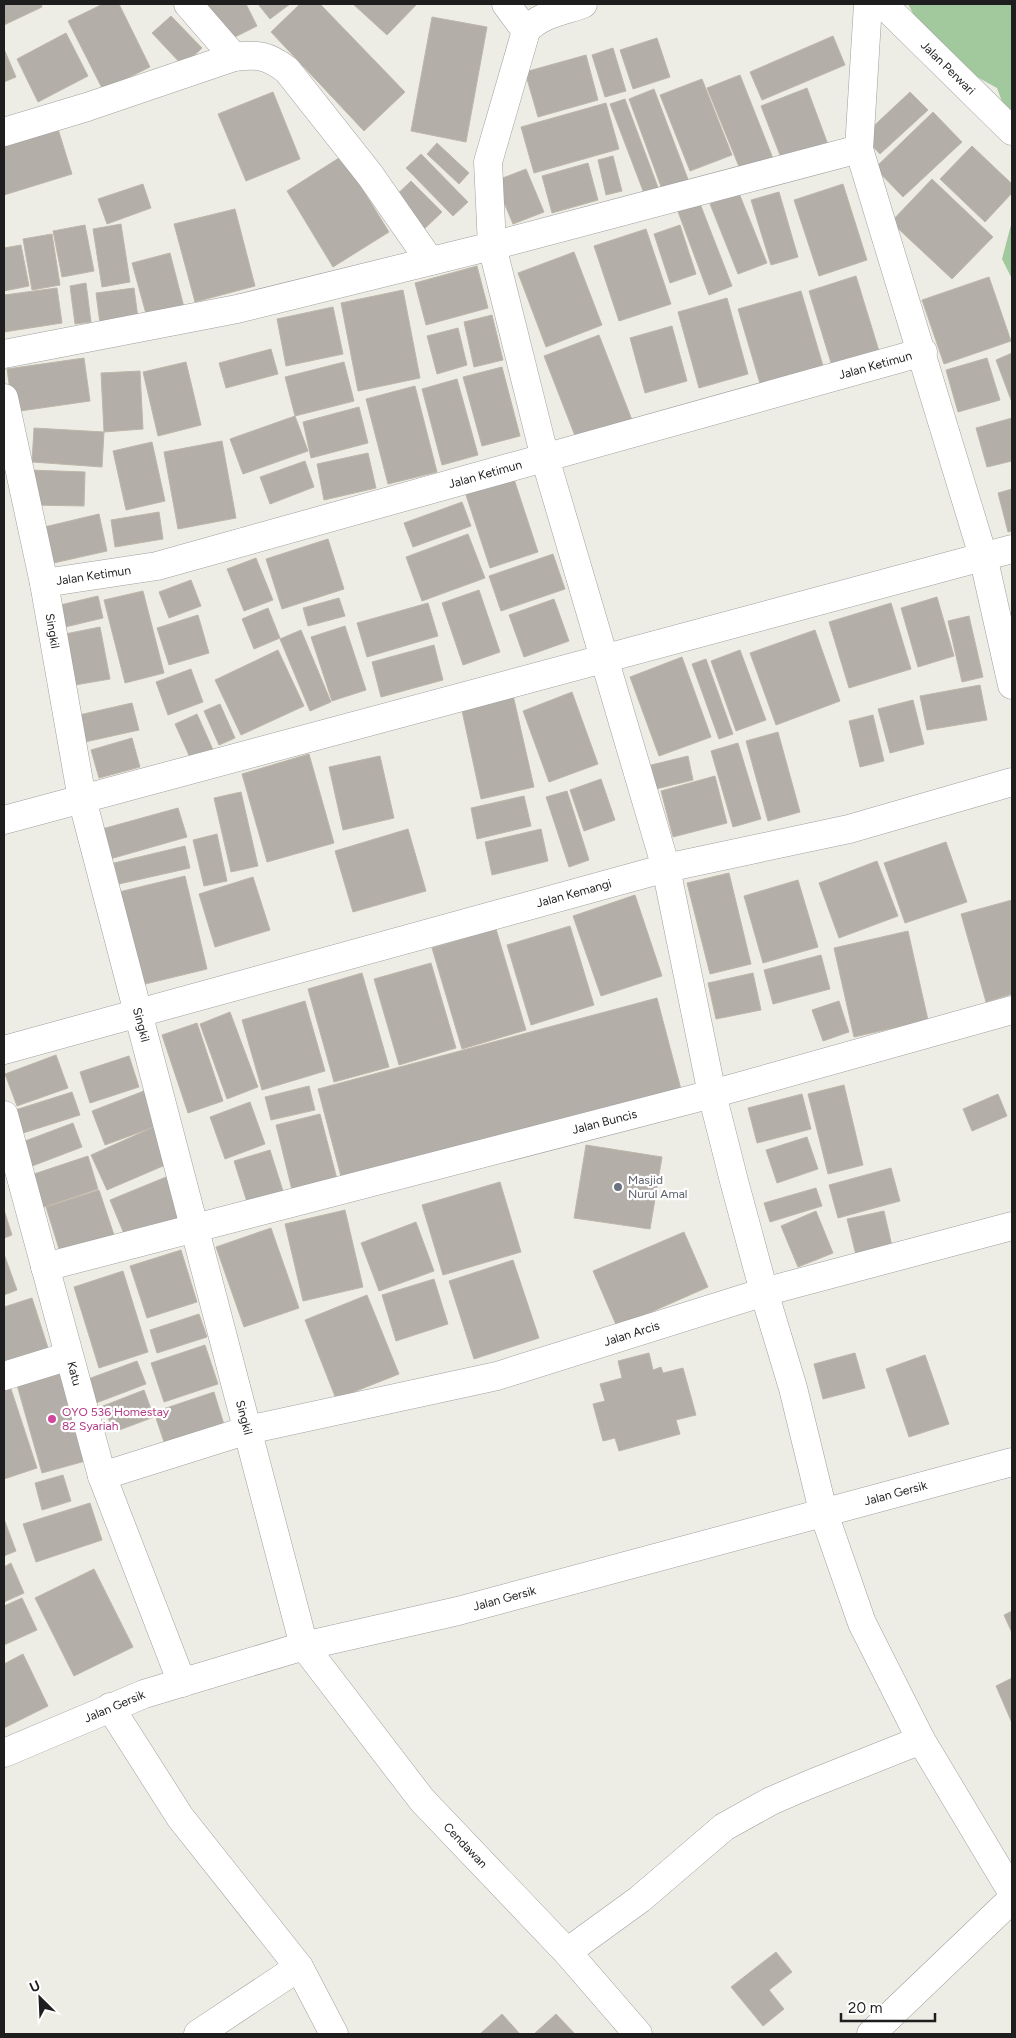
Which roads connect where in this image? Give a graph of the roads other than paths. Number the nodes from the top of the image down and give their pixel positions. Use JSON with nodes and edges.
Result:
{"nodes":[{"id":1,"x":188,"y":4,"type":"edge"},
{"id":2,"x":506,"y":4,"type":"edge"},
{"id":3,"x":583,"y":4,"type":"edge"},
{"id":4,"x":868,"y":4,"type":"edge"},
{"id":5,"x":883,"y":4,"type":"edge"},
{"id":6,"x":526,"y":32,"type":"junction"},
{"id":7,"x":234,"y":56,"type":"junction"},
{"id":8,"x":1012,"y":131,"type":"edge"},
{"id":9,"x":4,"y":132,"type":"edge"},
{"id":10,"x":859,"y":149,"type":"junction"},
{"id":11,"x":492,"y":246,"type":"junction"},
{"id":12,"x":430,"y":261,"type":"junction"},
{"id":13,"x":922,"y":352,"type":"junction"},
{"id":14,"x":4,"y":354,"type":"edge"},
{"id":15,"x":4,"y":398,"type":"edge"},
{"id":16,"x":8,"y":431,"type":"edge"},
{"id":17,"x":545,"y":458,"type":"junction"},
{"id":18,"x":1012,"y":549,"type":"edge"},
{"id":19,"x":983,"y":556,"type":"junction"},
{"id":20,"x":44,"y":583,"type":"junction"},
{"id":21,"x":604,"y":660,"type":"junction"},
{"id":22,"x":1012,"y":685,"type":"edge"},
{"id":23,"x":1012,"y":782,"type":"edge"},
{"id":24,"x":82,"y":799,"type":"junction"},
{"id":25,"x":4,"y":820,"type":"edge"},
{"id":26,"x":666,"y":868,"type":"junction"},
{"id":27,"x":1012,"y":1010,"type":"edge"},
{"id":28,"x":138,"y":1012,"type":"junction"},
{"id":29,"x":4,"y":1050,"type":"edge"},
{"id":30,"x":712,"y":1094,"type":"junction"},
{"id":31,"x":4,"y":1115,"type":"edge"},
{"id":32,"x":1012,"y":1226,"type":"edge"},
{"id":33,"x":194,"y":1228,"type":"junction"},
{"id":34,"x":45,"y":1267,"type":"junction"},
{"id":35,"x":764,"y":1292,"type":"junction"},
{"id":36,"x":69,"y":1356,"type":"junction"},
{"id":37,"x":4,"y":1376,"type":"edge"},
{"id":38,"x":248,"y":1430,"type":"junction"},
{"id":39,"x":1012,"y":1462,"type":"edge"},
{"id":40,"x":102,"y":1476,"type":"junction"},
{"id":41,"x":823,"y":1511,"type":"junction"},
{"id":42,"x":304,"y":1646,"type":"junction"},
{"id":43,"x":182,"y":1683,"type":"junction"},
{"id":44,"x":110,"y":1708,"type":"junction"},
{"id":45,"x":921,"y":1740,"type":"junction"},
{"id":46,"x":4,"y":1753,"type":"edge"},
{"id":47,"x":1012,"y":1892,"type":"edge"},
{"id":48,"x":1012,"y":1899,"type":"edge"},
{"id":49,"x":567,"y":1952,"type":"junction"},
{"id":50,"x":299,"y":1967,"type":"junction"},
{"id":51,"x":886,"y":2029,"type":"edge"},
{"id":52,"x":198,"y":2034,"type":"edge"},
{"id":53,"x":334,"y":2034,"type":"edge"},
{"id":54,"x":638,"y":2034,"type":"edge"}],
"edges":[{"from":1,"to":7,"type":"street"},
{"from":2,"to":6,"type":"street"},
{"from":3,"to":6,"type":"street"},
{"from":4,"to":10,"type":"street"},
{"from":5,"to":8,"type":"street","name":"Jalan Perwari"},
{"from":6,"to":11,"type":"street"},
{"from":7,"to":9,"type":"street"},
{"from":7,"to":12,"type":"street"},
{"from":10,"to":11,"type":"street"},
{"from":10,"to":13,"type":"street"},
{"from":11,"to":12,"type":"street"},
{"from":11,"to":17,"type":"street"},
{"from":12,"to":14,"type":"street"},
{"from":13,"to":17,"type":"street","name":"Jalan Ketimun"},
{"from":13,"to":19,"type":"street"},
{"from":15,"to":16,"type":"street","name":"Singkil"},
{"from":16,"to":20,"type":"street","name":"Singkil"},
{"from":17,"to":20,"type":"street","name":"Jalan Ketimun"},
{"from":17,"to":21,"type":"street"},
{"from":18,"to":19,"type":"street"},
{"from":19,"to":21,"type":"street"},
{"from":19,"to":22,"type":"street"},
{"from":20,"to":24,"type":"street","name":"Singkil"},
{"from":21,"to":24,"type":"street"},
{"from":21,"to":26,"type":"street"},
{"from":23,"to":26,"type":"street","name":"Jalan Kemangi"},
{"from":24,"to":25,"type":"street"},
{"from":24,"to":28,"type":"street","name":"Singkil"},
{"from":26,"to":28,"type":"street","name":"Jalan Kemangi"},
{"from":26,"to":30,"type":"street"},
{"from":27,"to":30,"type":"street","name":"Jalan Buncis"},
{"from":28,"to":29,"type":"street","name":"Jalan Kemangi"},
{"from":28,"to":33,"type":"street","name":"Singkil"},
{"from":30,"to":33,"type":"street","name":"Jalan Buncis"},
{"from":30,"to":35,"type":"street"},
{"from":31,"to":34,"type":"street","name":"Katu"},
{"from":32,"to":35,"type":"street","name":"Jalan Arcis"},
{"from":33,"to":34,"type":"street","name":"Jalan Buncis"},
{"from":33,"to":38,"type":"street","name":"Singkil"},
{"from":34,"to":36,"type":"street","name":"Katu"},
{"from":35,"to":38,"type":"street","name":"Jalan Arcis"},
{"from":35,"to":41,"type":"street"},
{"from":36,"to":37,"type":"street"},
{"from":36,"to":40,"type":"street","name":"Katu"},
{"from":38,"to":40,"type":"street","name":"Jalan Arcis"},
{"from":38,"to":42,"type":"street","name":"Singkil"},
{"from":39,"to":41,"type":"street","name":"Jalan Gersik"},
{"from":40,"to":43,"type":"street","name":"Katu"},
{"from":41,"to":42,"type":"street","name":"Jalan Gersik"},
{"from":41,"to":45,"type":"street"},
{"from":42,"to":43,"type":"street","name":"Jalan Gersik"},
{"from":42,"to":49,"type":"street","name":"Cendawan"},
{"from":43,"to":44,"type":"street","name":"Jalan Gersik"},
{"from":44,"to":46,"type":"street","name":"Jalan Gersik"},
{"from":44,"to":50,"type":"street"},
{"from":45,"to":47,"type":"street"},
{"from":45,"to":49,"type":"street"},
{"from":48,"to":51,"type":"street"},
{"from":49,"to":54,"type":"street","name":"Cendawan"},
{"from":50,"to":52,"type":"street"},
{"from":50,"to":53,"type":"street"}]}
